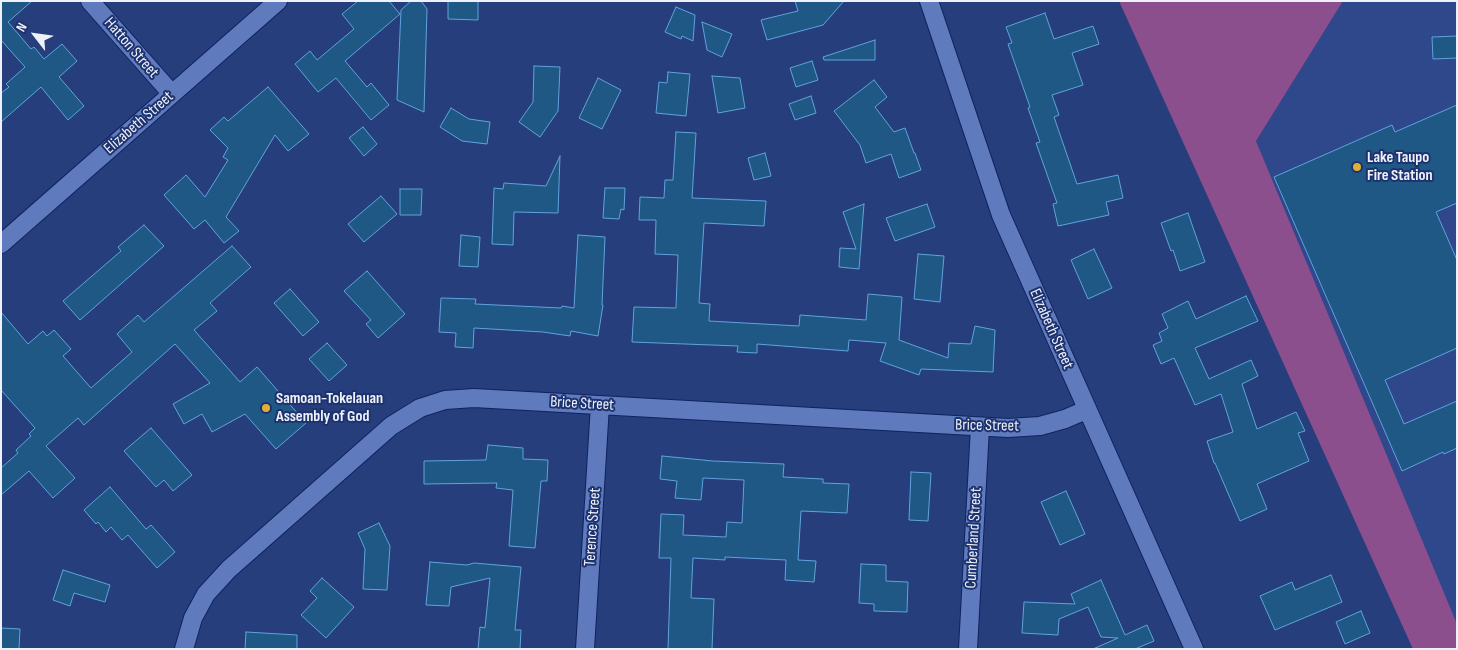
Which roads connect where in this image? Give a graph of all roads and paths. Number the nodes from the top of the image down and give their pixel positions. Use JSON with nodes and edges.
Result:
{"nodes":[{"id":1,"x":90,"y":1,"type":"edge"},
{"id":2,"x":278,"y":1,"type":"edge"},
{"id":3,"x":929,"y":1,"type":"edge"},
{"id":4,"x":172,"y":94,"type":"junction"},
{"id":5,"x":1,"y":244,"type":"edge"},
{"id":6,"x":600,"y":405,"type":"junction"},
{"id":7,"x":1086,"y":410,"type":"junction"},
{"id":8,"x":980,"y":427,"type":"junction"},
{"id":9,"x":184,"y":649,"type":"edge"},
{"id":10,"x":585,"y":649,"type":"edge"},
{"id":11,"x":968,"y":649,"type":"edge"},
{"id":12,"x":1194,"y":649,"type":"edge"}],
"edges":[{"from":1,"to":4,"type":"street","name":"Hatton Street"},
{"from":2,"to":4,"type":"street","name":"Elizabeth Street"},
{"from":3,"to":7,"type":"street","name":"Elizabeth Street"},
{"from":4,"to":5,"type":"street","name":"Elizabeth Street"},
{"from":6,"to":8,"type":"street","name":"Brice Street"},
{"from":6,"to":9,"type":"street","name":"Brice Street"},
{"from":6,"to":10,"type":"street","name":"Terence Street"},
{"from":7,"to":8,"type":"street","name":"Brice Street"},
{"from":7,"to":12,"type":"street","name":"Elizabeth Street"},
{"from":8,"to":11,"type":"street","name":"Cumberland Street"}]}
